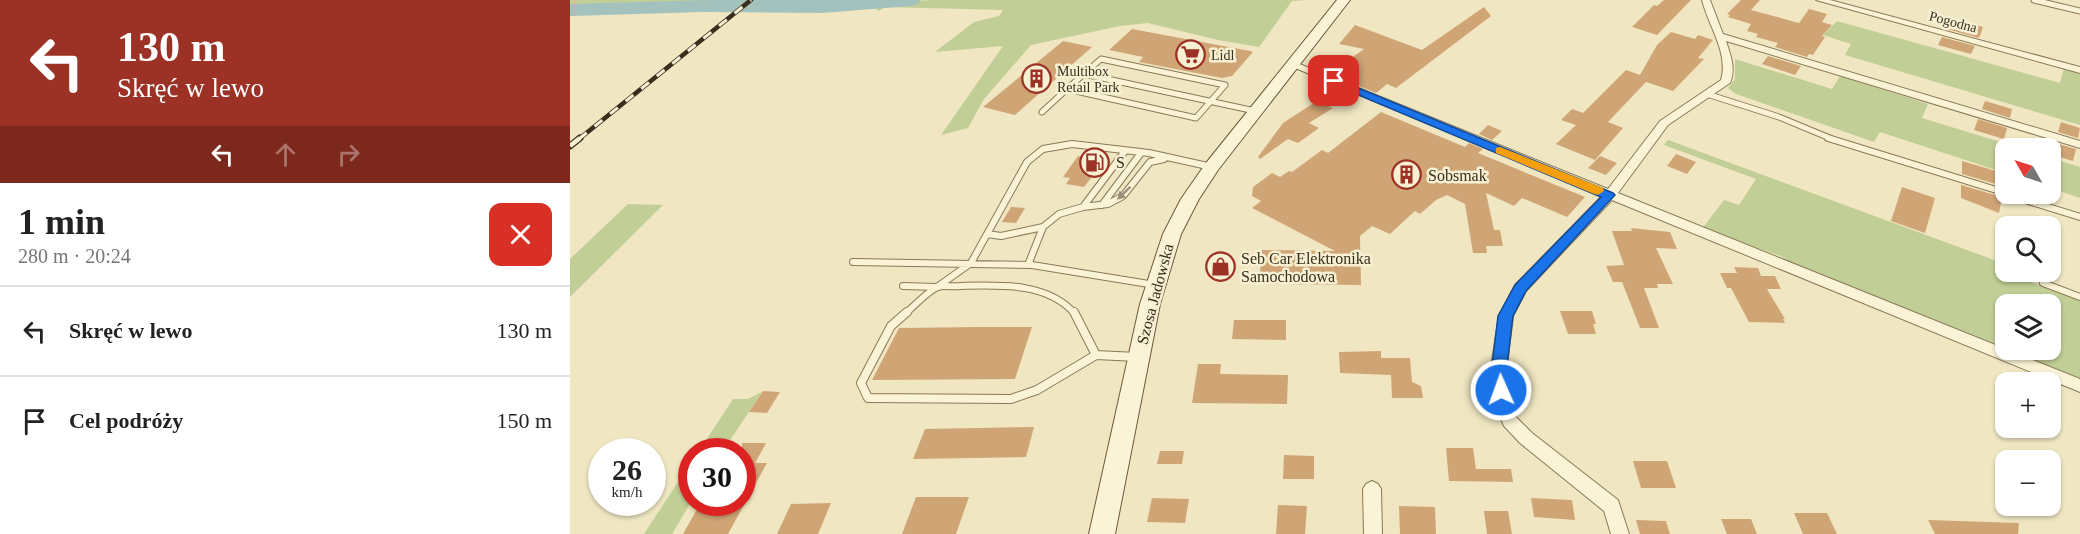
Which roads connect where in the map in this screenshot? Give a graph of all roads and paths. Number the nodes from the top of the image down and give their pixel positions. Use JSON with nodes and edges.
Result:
{"nodes":[{"id":1,"x":1344,"y":0,"type":"edge"},
{"id":2,"x":1706,"y":0,"type":"edge"},
{"id":3,"x":1820,"y":0,"type":"edge"},
{"id":4,"x":2034,"y":0,"type":"edge"},
{"id":5,"x":2080,"y":11,"type":"edge"},
{"id":6,"x":1718,"y":36,"type":"junction"},
{"id":7,"x":1293,"y":65,"type":"junction"},
{"id":8,"x":2080,"y":70,"type":"edge"},
{"id":9,"x":1084,"y":74,"type":"junction"},
{"id":10,"x":1067,"y":89,"type":"junction"},
{"id":11,"x":1707,"y":94,"type":"junction"},
{"id":12,"x":1211,"y":101,"type":"junction"},
{"id":13,"x":1255,"y":111,"type":"junction"},
{"id":14,"x":1042,"y":112,"type":"dead end"},
{"id":15,"x":2080,"y":145,"type":"edge"},
{"id":16,"x":1125,"y":151,"type":"junction"},
{"id":17,"x":1141,"y":153,"type":"junction"},
{"id":18,"x":1168,"y":158,"type":"junction"},
{"id":19,"x":1212,"y":167,"type":"junction"},
{"id":20,"x":1995,"y":191,"type":"edge"},
{"id":21,"x":1609,"y":195,"type":"junction"},
{"id":22,"x":2038,"y":204,"type":"edge"},
{"id":23,"x":1102,"y":205,"type":"junction"},
{"id":24,"x":1083,"y":207,"type":"junction"},
{"id":25,"x":2080,"y":217,"type":"edge"},
{"id":26,"x":1044,"y":227,"type":"junction"},
{"id":27,"x":987,"y":234,"type":"junction"},
{"id":28,"x":853,"y":262,"type":"dead end"},
{"id":29,"x":971,"y":263,"type":"junction"},
{"id":30,"x":1028,"y":265,"type":"junction"},
{"id":31,"x":2043,"y":283,"type":"dead end"},
{"id":32,"x":1155,"y":285,"type":"junction"},
{"id":33,"x":903,"y":286,"type":"dead end"},
{"id":34,"x":937,"y":287,"type":"junction"},
{"id":35,"x":2080,"y":297,"type":"edge"},
{"id":36,"x":1096,"y":355,"type":"junction"},
{"id":37,"x":1139,"y":357,"type":"junction"},
{"id":38,"x":2080,"y":386,"type":"edge"},
{"id":39,"x":1372,"y":489,"type":"dead end"},
{"id":40,"x":1102,"y":534,"type":"edge"},
{"id":41,"x":1374,"y":534,"type":"edge"},
{"id":42,"x":1620,"y":534,"type":"edge"}],
"edges":[{"from":1,"to":7,"type":"main road","name":"Szosa Jadowska"},
{"from":2,"to":6,"type":"street"},
{"from":3,"to":8,"type":"street","name":"Pogodna"},
{"from":4,"to":5,"type":"lane"},
{"from":6,"to":11,"type":"street"},
{"from":6,"to":15,"type":"street"},
{"from":7,"to":13,"type":"main road","name":"Szosa Jadowska"},
{"from":7,"to":21,"type":"street"},
{"from":9,"to":10,"type":"lane"},
{"from":9,"to":12,"type":"lane"},
{"from":9,"to":12,"type":"lane"},
{"from":10,"to":12,"type":"lane"},
{"from":10,"to":14,"type":"lane"},
{"from":11,"to":20,"type":"lane"},
{"from":11,"to":21,"type":"street"},
{"from":12,"to":13,"type":"lane"},
{"from":13,"to":19,"type":"main road","name":"Szosa Jadowska"},
{"from":16,"to":17,"type":"lane"},
{"from":16,"to":24,"type":"lane"},
{"from":16,"to":27,"type":"lane"},
{"from":17,"to":18,"type":"lane"},
{"from":17,"to":23,"type":"lane"},
{"from":18,"to":19,"type":"lane"},
{"from":18,"to":23,"type":"lane","one_way":true},
{"from":19,"to":32,"type":"main road","name":"Szosa Jadowska"},
{"from":21,"to":38,"type":"street"},
{"from":21,"to":42,"type":"street"},
{"from":22,"to":25,"type":"lane"},
{"from":23,"to":24,"type":"lane"},
{"from":24,"to":26,"type":"lane"},
{"from":26,"to":27,"type":"lane"},
{"from":26,"to":30,"type":"lane"},
{"from":27,"to":29,"type":"lane"},
{"from":28,"to":29,"type":"lane"},
{"from":29,"to":30,"type":"lane"},
{"from":29,"to":34,"type":"lane"},
{"from":30,"to":32,"type":"lane"},
{"from":31,"to":35,"type":"lane"},
{"from":32,"to":37,"type":"main road","name":"Szosa Jadowska"},
{"from":33,"to":34,"type":"lane"},
{"from":34,"to":36,"type":"lane"},
{"from":34,"to":36,"type":"lane"},
{"from":36,"to":37,"type":"lane"},
{"from":37,"to":40,"type":"main road","name":"Szosa Jadowska"},
{"from":39,"to":41,"type":"street"}]}
